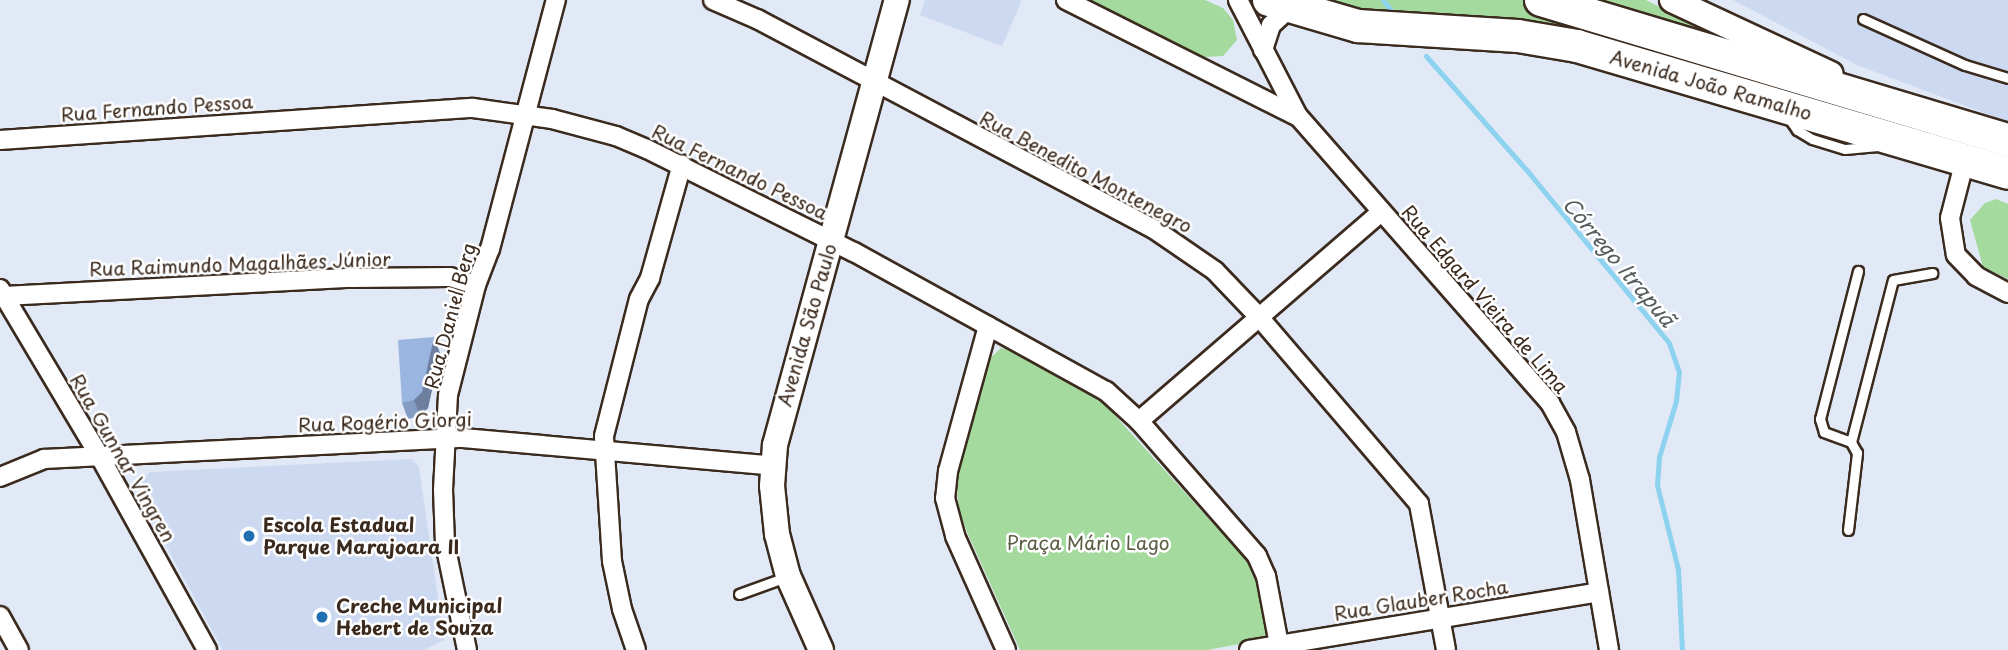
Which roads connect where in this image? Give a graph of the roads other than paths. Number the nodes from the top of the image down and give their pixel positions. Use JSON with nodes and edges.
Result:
{"nodes":[{"id":1,"x":556,"y":0,"type":"edge"},
{"id":2,"x":713,"y":0,"type":"edge"},
{"id":3,"x":897,"y":0,"type":"edge"},
{"id":4,"x":1066,"y":0,"type":"edge"},
{"id":5,"x":1238,"y":0,"type":"edge"},
{"id":6,"x":1541,"y":0,"type":"edge"},
{"id":7,"x":1672,"y":0,"type":"edge"},
{"id":8,"x":1280,"y":4,"type":"edge"},
{"id":9,"x":1863,"y":19,"type":"dead end"},
{"id":10,"x":1263,"y":50,"type":"junction"},
{"id":11,"x":2008,"y":78,"type":"edge"},
{"id":12,"x":875,"y":83,"type":"junction"},
{"id":13,"x":1908,"y":109,"type":"junction"},
{"id":14,"x":525,"y":113,"type":"junction"},
{"id":15,"x":1298,"y":116,"type":"junction"},
{"id":16,"x":0,"y":140,"type":"edge"},
{"id":17,"x":2008,"y":140,"type":"edge"},
{"id":18,"x":1965,"y":160,"type":"junction"},
{"id":19,"x":682,"y":164,"type":"junction"},
{"id":20,"x":2008,"y":173,"type":"edge"},
{"id":21,"x":1381,"y":212,"type":"junction"},
{"id":22,"x":831,"y":241,"type":"junction"},
{"id":23,"x":1858,"y":271,"type":"dead end"},
{"id":24,"x":1932,"y":273,"type":"dead end"},
{"id":25,"x":476,"y":285,"type":"junction"},
{"id":26,"x":2,"y":293,"type":"edge"},
{"id":27,"x":2008,"y":293,"type":"edge"},
{"id":28,"x":1259,"y":317,"type":"junction"},
{"id":29,"x":988,"y":326,"type":"junction"},
{"id":30,"x":1139,"y":421,"type":"junction"},
{"id":31,"x":445,"y":439,"type":"junction"},
{"id":32,"x":1851,"y":442,"type":"junction"},
{"id":33,"x":604,"y":452,"type":"junction"},
{"id":34,"x":99,"y":455,"type":"junction"},
{"id":35,"x":774,"y":466,"type":"junction"},
{"id":36,"x":0,"y":477,"type":"edge"},
{"id":37,"x":1848,"y":530,"type":"dead end"},
{"id":38,"x":788,"y":576,"type":"junction"},
{"id":39,"x":1600,"y":592,"type":"junction"},
{"id":40,"x":739,"y":594,"type":"dead end"},
{"id":41,"x":0,"y":616,"type":"edge"},
{"id":42,"x":1440,"y":620,"type":"junction"},
{"id":43,"x":1279,"y":647,"type":"edge"},
{"id":44,"x":19,"y":650,"type":"edge"},
{"id":45,"x":207,"y":650,"type":"edge"},
{"id":46,"x":467,"y":650,"type":"edge"},
{"id":47,"x":636,"y":650,"type":"edge"},
{"id":48,"x":821,"y":650,"type":"edge"},
{"id":49,"x":1006,"y":650,"type":"edge"},
{"id":50,"x":1249,"y":650,"type":"edge"},
{"id":51,"x":1446,"y":650,"type":"edge"},
{"id":52,"x":1609,"y":650,"type":"edge"}],
"edges":[{"from":1,"to":14,"type":"street","name":"Rua Daniel Berg"},
{"from":2,"to":12,"type":"street","name":"Rua Benedito Montenegro"},
{"from":3,"to":12,"type":"main road","name":"Avenida São Paulo"},
{"from":4,"to":15,"type":"street"},
{"from":5,"to":10,"type":"street","name":"Rua Edgard Vieira de Lima"},
{"from":6,"to":13,"type":"highway","name":"Avenida João Ramalho"},
{"from":7,"to":13,"type":"main road","name":"Avenida João Ramalho"},
{"from":8,"to":10,"type":"street"},
{"from":8,"to":18,"type":"highway","name":"Avenida João Ramalho"},
{"from":9,"to":11,"type":"lane"},
{"from":10,"to":15,"type":"street","name":"Rua Edgard Vieira de Lima"},
{"from":12,"to":22,"type":"main road","name":"Avenida São Paulo"},
{"from":12,"to":28,"type":"street","name":"Rua Benedito Montenegro"},
{"from":13,"to":17,"type":"highway","name":"Avenida João Ramalho"},
{"from":14,"to":16,"type":"street","name":"Rua Fernando Pessoa"},
{"from":14,"to":19,"type":"street","name":"Rua Fernando Pessoa"},
{"from":14,"to":25,"type":"street","name":"Rua Daniel Berg"},
{"from":15,"to":21,"type":"street","name":"Rua Edgard Vieira de Lima"},
{"from":18,"to":20,"type":"highway","name":"Avenida João Ramalho"},
{"from":18,"to":27,"type":"street"},
{"from":19,"to":22,"type":"street","name":"Rua Fernando Pessoa"},
{"from":19,"to":33,"type":"street"},
{"from":21,"to":28,"type":"street"},
{"from":21,"to":39,"type":"street","name":"Rua Edgard Vieira de Lima"},
{"from":22,"to":29,"type":"street","name":"Rua Fernando Pessoa"},
{"from":22,"to":35,"type":"main road","name":"Avenida São Paulo"},
{"from":23,"to":32,"type":"lane"},
{"from":24,"to":32,"type":"lane"},
{"from":25,"to":26,"type":"street","name":"Rua Raimundo Magalhães Júnior"},
{"from":25,"to":31,"type":"street","name":"Rua Daniel Berg"},
{"from":26,"to":34,"type":"street","name":"Rua Gunnar Vingren"},
{"from":28,"to":30,"type":"street"},
{"from":28,"to":42,"type":"street","name":"Rua Benedito Montenegro"},
{"from":29,"to":30,"type":"street","name":"Rua Fernando Pessoa"},
{"from":29,"to":49,"type":"street"},
{"from":30,"to":43,"type":"street","name":"Rua Fernando Pessoa"},
{"from":31,"to":33,"type":"street","name":"Rua Rogério Giorgi"},
{"from":31,"to":34,"type":"street","name":"Rua Rogério Giorgi"},
{"from":31,"to":46,"type":"street","name":"Rua Daniel Berg"},
{"from":32,"to":37,"type":"lane"},
{"from":33,"to":35,"type":"street","name":"Rua Rogério Giorgi"},
{"from":33,"to":47,"type":"street"},
{"from":34,"to":36,"type":"street","name":"Rua Rogério Giorgi"},
{"from":34,"to":45,"type":"street","name":"Rua Gunnar Vingren"},
{"from":35,"to":38,"type":"main road","name":"Avenida São Paulo"},
{"from":38,"to":40,"type":"lane"},
{"from":38,"to":48,"type":"main road","name":"Avenida São Paulo"},
{"from":39,"to":42,"type":"street","name":"Rua Glauber Rocha"},
{"from":39,"to":52,"type":"street","name":"Rua Edgard Vieira de Lima"},
{"from":41,"to":44,"type":"street"},
{"from":42,"to":43,"type":"street","name":"Rua Glauber Rocha"},
{"from":42,"to":51,"type":"street","name":"Rua Benedito Montenegro"},
{"from":43,"to":50,"type":"street","name":"Rua Glauber Rocha"}]}
